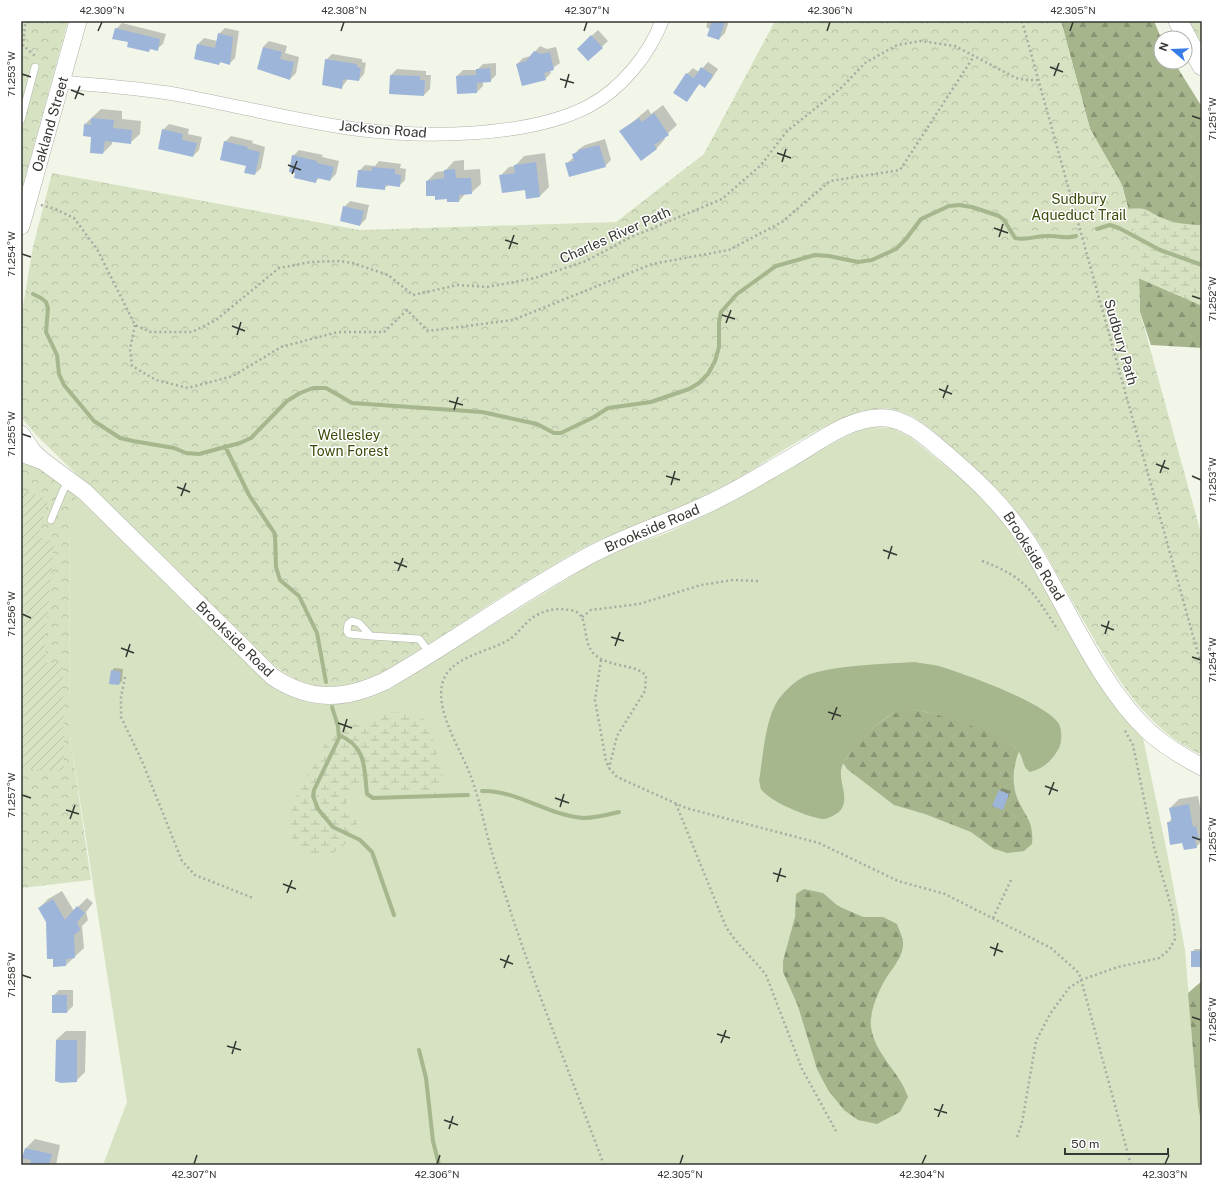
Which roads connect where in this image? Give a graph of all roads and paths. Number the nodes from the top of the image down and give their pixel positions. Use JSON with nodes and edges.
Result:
{"nodes":[{"id":1,"x":23,"y":21,"type":"edge"},
{"id":2,"x":78,"y":21,"type":"edge"},
{"id":3,"x":662,"y":21,"type":"edge"},
{"id":4,"x":1022,"y":21,"type":"edge"},
{"id":5,"x":1178,"y":21,"type":"edge"},
{"id":6,"x":22,"y":46,"type":"edge"},
{"id":7,"x":974,"y":56,"type":"junction"},
{"id":8,"x":1202,"y":66,"type":"edge"},
{"id":9,"x":35,"y":67,"type":"joint"},
{"id":10,"x":1036,"y":80,"type":"junction"},
{"id":11,"x":62,"y":82,"type":"junction"},
{"id":12,"x":21,"y":120,"type":"edge"},
{"id":13,"x":39,"y":205,"type":"dead end"},
{"id":14,"x":21,"y":226,"type":"edge"},
{"id":15,"x":135,"y":325,"type":"junction"},
{"id":16,"x":21,"y":434,"type":"edge"},
{"id":17,"x":21,"y":453,"type":"edge"},
{"id":18,"x":43,"y":461,"type":"junction"},
{"id":19,"x":70,"y":480,"type":"junction"},
{"id":20,"x":51,"y":520,"type":"dead end"},
{"id":21,"x":982,"y":561,"type":"dead end"},
{"id":22,"x":759,"y":582,"type":"dead end"},
{"id":23,"x":582,"y":617,"type":"junction"},
{"id":24,"x":1059,"y":632,"type":"dead end"},
{"id":25,"x":371,"y":636,"type":"dead end"},
{"id":26,"x":431,"y":653,"type":"junction"},
{"id":27,"x":601,"y":660,"type":"junction"},
{"id":28,"x":1202,"y":668,"type":"edge"},
{"id":29,"x":125,"y":677,"type":"dead end"},
{"id":30,"x":1121,"y":726,"type":"dead end"},
{"id":31,"x":1202,"y":767,"type":"edge"},
{"id":32,"x":609,"y":768,"type":"junction"},
{"id":33,"x":676,"y":804,"type":"junction"},
{"id":34,"x":1012,"y":878,"type":"dead end"},
{"id":35,"x":253,"y":898,"type":"dead end"},
{"id":36,"x":993,"y":918,"type":"junction"},
{"id":37,"x":1081,"y":980,"type":"junction"},
{"id":38,"x":836,"y":1131,"type":"dead end"},
{"id":39,"x":1017,"y":1137,"type":"dead end"},
{"id":40,"x":604,"y":1165,"type":"edge"},
{"id":41,"x":1131,"y":1165,"type":"edge"}],
"edges":[{"from":1,"to":6,"type":"path"},
{"from":2,"to":11,"type":"street","name":"Oakland Street"},
{"from":3,"to":11,"type":"street","name":"Jackson Road"},
{"from":4,"to":10,"type":"path","name":"Sudbury Path"},
{"from":5,"to":8,"type":"main road"},
{"from":6,"to":9,"type":"path"},
{"from":7,"to":10,"type":"path","name":"Charles River Path"},
{"from":7,"to":15,"type":"path","name":"Charles River Path"},
{"from":7,"to":15,"type":"path"},
{"from":9,"to":12,"type":"lane"},
{"from":10,"to":28,"type":"path","name":"Sudbury Path"},
{"from":11,"to":14,"type":"street","name":"Oakland Street"},
{"from":13,"to":15,"type":"path"},
{"from":16,"to":18,"type":"street","name":"Brookside Road"},
{"from":17,"to":18,"type":"street","name":"Brookside Road"},
{"from":18,"to":19,"type":"street","name":"Brookside Road"},
{"from":19,"to":20,"type":"lane"},
{"from":19,"to":26,"type":"street","name":"Brookside Road"},
{"from":21,"to":24,"type":"path"},
{"from":22,"to":23,"type":"path"},
{"from":23,"to":27,"type":"path"},
{"from":23,"to":40,"type":"path"},
{"from":25,"to":26,"type":"lane"},
{"from":26,"to":31,"type":"street","name":"Brookside Road"},
{"from":27,"to":32,"type":"path"},
{"from":27,"to":32,"type":"path"},
{"from":29,"to":35,"type":"path"},
{"from":30,"to":37,"type":"path"},
{"from":32,"to":33,"type":"path"},
{"from":33,"to":36,"type":"path"},
{"from":33,"to":38,"type":"path"},
{"from":34,"to":36,"type":"path"},
{"from":36,"to":37,"type":"path"},
{"from":37,"to":39,"type":"path"},
{"from":37,"to":41,"type":"path"}]}
